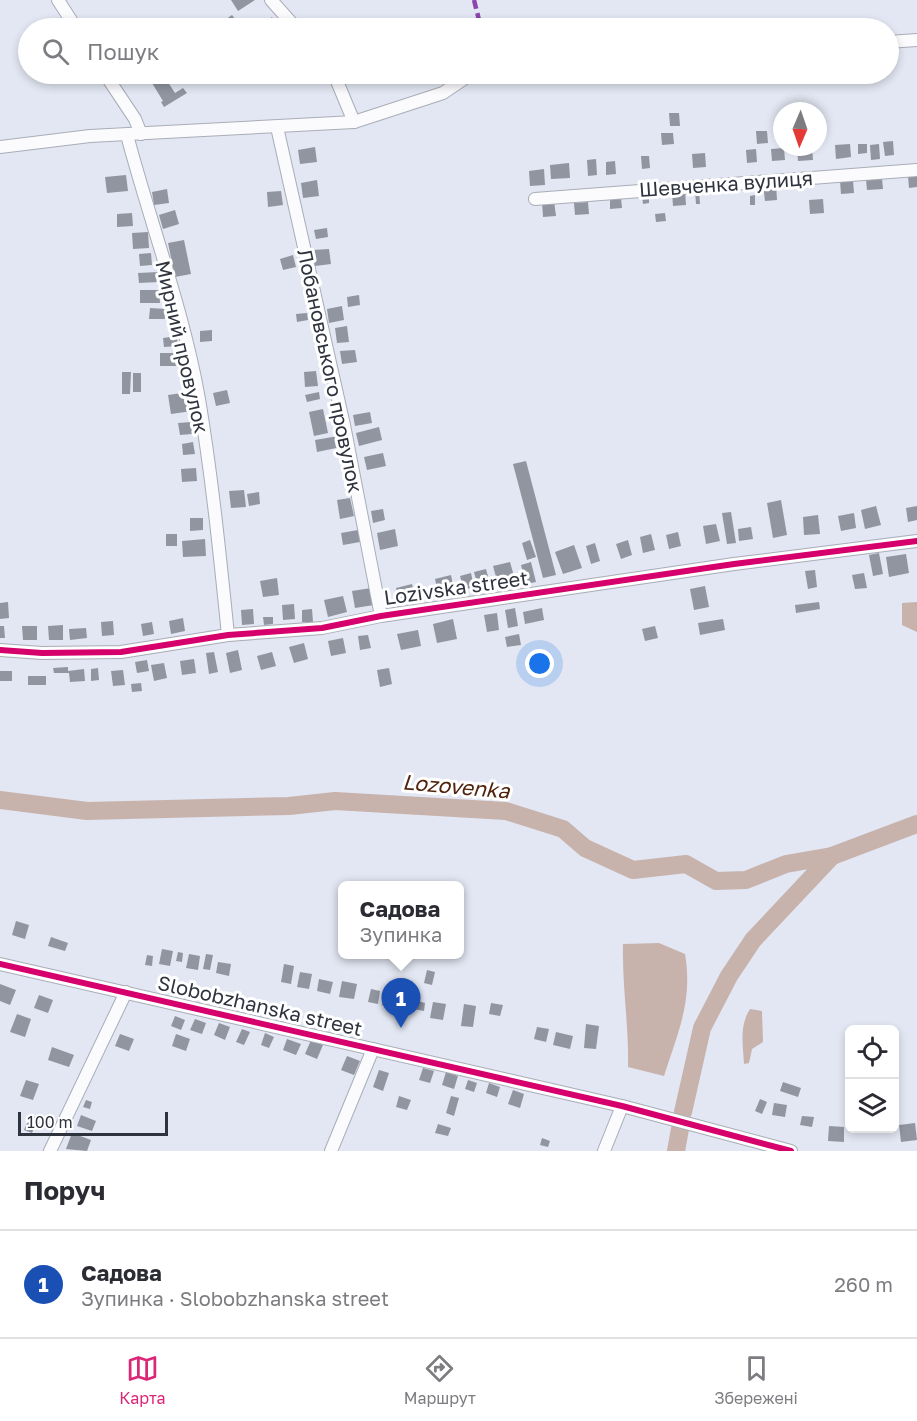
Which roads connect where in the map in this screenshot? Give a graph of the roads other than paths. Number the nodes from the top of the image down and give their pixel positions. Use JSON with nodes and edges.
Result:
{"nodes":[{"id":1,"x":57,"y":0,"type":"edge"},
{"id":2,"x":271,"y":0,"type":"edge"},
{"id":3,"x":69,"y":18,"type":"edge"},
{"id":4,"x":287,"y":18,"type":"edge"},
{"id":5,"x":917,"y":40,"type":"edge"},
{"id":6,"x":899,"y":41,"type":"edge"},
{"id":7,"x":112,"y":84,"type":"edge"},
{"id":8,"x":338,"y":84,"type":"edge"},
{"id":9,"x":456,"y":84,"type":"edge"},
{"id":10,"x":354,"y":122,"type":"junction"},
{"id":11,"x":277,"y":127,"type":"junction"},
{"id":12,"x":141,"y":134,"type":"junction"},
{"id":13,"x":127,"y":135,"type":"junction"},
{"id":14,"x":0,"y":147,"type":"edge"},
{"id":15,"x":917,"y":170,"type":"edge"},
{"id":16,"x":535,"y":199,"type":"dead end"},
{"id":17,"x":917,"y":542,"type":"edge"},
{"id":18,"x":381,"y":616,"type":"junction"},
{"id":19,"x":228,"y":635,"type":"junction"},
{"id":20,"x":0,"y":651,"type":"edge"},
{"id":21,"x":0,"y":964,"type":"edge"},
{"id":22,"x":126,"y":992,"type":"junction"},
{"id":23,"x":374,"y":1049,"type":"junction"},
{"id":24,"x":622,"y":1106,"type":"junction"},
{"id":25,"x":50,"y":1151,"type":"edge"},
{"id":26,"x":331,"y":1151,"type":"edge"},
{"id":27,"x":604,"y":1151,"type":"edge"},
{"id":28,"x":791,"y":1151,"type":"edge"}],
"edges":[{"from":1,"to":3,"type":"street"},
{"from":2,"to":4,"type":"street"},
{"from":5,"to":6,"type":"street"},
{"from":7,"to":12,"type":"street"},
{"from":8,"to":10,"type":"street"},
{"from":9,"to":10,"type":"street"},
{"from":10,"to":11,"type":"street"},
{"from":11,"to":12,"type":"street"},
{"from":11,"to":18,"type":"street","name":"Лобановського провулок"},
{"from":12,"to":13,"type":"street"},
{"from":13,"to":14,"type":"street"},
{"from":13,"to":19,"type":"street","name":"Мирний провулок"},
{"from":15,"to":16,"type":"street","name":"Шевченка вулиця"},
{"from":17,"to":18,"type":"street","name":"Lozivska street"},
{"from":18,"to":19,"type":"street","name":"Lozivska street"},
{"from":19,"to":20,"type":"street","name":"Lozivska street"},
{"from":21,"to":22,"type":"street","name":"Slobobzhanska street"},
{"from":22,"to":23,"type":"street","name":"Slobobzhanska street"},
{"from":22,"to":25,"type":"street"},
{"from":23,"to":24,"type":"street","name":"Slobobzhanska street"},
{"from":23,"to":26,"type":"street"},
{"from":24,"to":27,"type":"street"},
{"from":24,"to":28,"type":"street","name":"Slobobzhanska street"}]}
